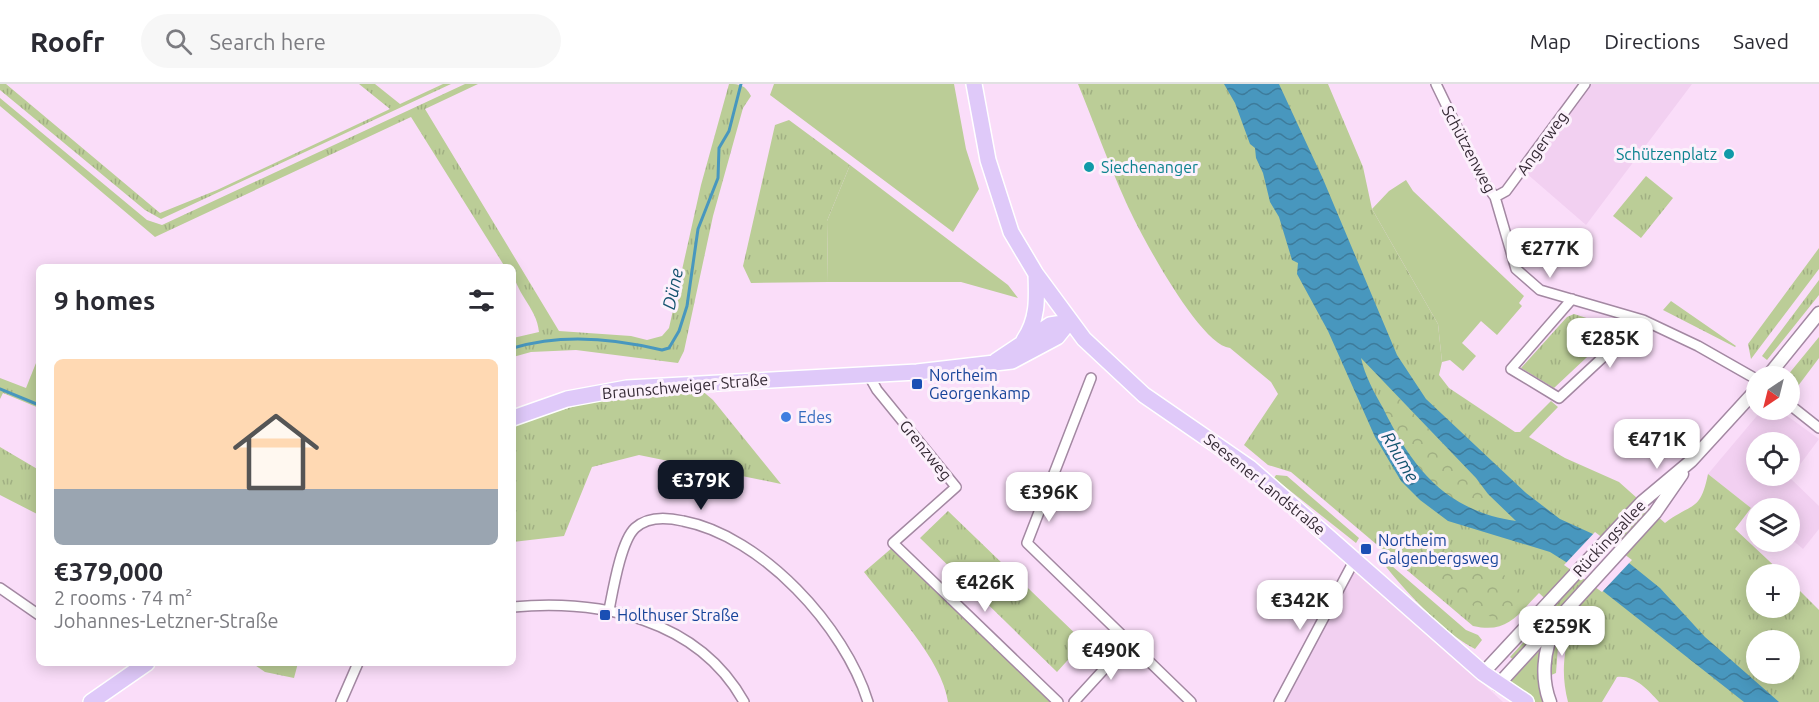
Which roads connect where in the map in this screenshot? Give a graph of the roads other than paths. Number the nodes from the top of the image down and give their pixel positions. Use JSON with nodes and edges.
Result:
{"nodes":[{"id":1,"x":974,"y":84,"type":"edge"},
{"id":2,"x":1436,"y":84,"type":"edge"},
{"id":3,"x":1585,"y":84,"type":"edge"},
{"id":4,"x":1495,"y":197,"type":"junction"},
{"id":5,"x":1036,"y":274,"type":"junction"},
{"id":6,"x":1572,"y":299,"type":"junction"},
{"id":7,"x":1819,"y":313,"type":"edge"},
{"id":8,"x":1643,"y":320,"type":"junction"},
{"id":9,"x":1070,"y":322,"type":"junction"},
{"id":10,"x":1021,"y":343,"type":"junction"},
{"id":11,"x":992,"y":363,"type":"junction"},
{"id":12,"x":1776,"y":366,"type":"edge"},
{"id":13,"x":1746,"y":373,"type":"edge"},
{"id":14,"x":868,"y":374,"type":"junction"},
{"id":15,"x":1091,"y":378,"type":"dead end"},
{"id":16,"x":1746,"y":401,"type":"edge"},
{"id":17,"x":1800,"y":413,"type":"edge"},
{"id":18,"x":516,"y":417,"type":"edge"},
{"id":19,"x":1819,"y":428,"type":"edge"},
{"id":20,"x":1690,"y":461,"type":"junction"},
{"id":21,"x":1356,"y":559,"type":"junction"},
{"id":22,"x":0,"y":588,"type":"edge"},
{"id":23,"x":516,"y":607,"type":"edge"},
{"id":24,"x":609,"y":610,"type":"junction"},
{"id":25,"x":36,"y":613,"type":"edge"},
{"id":26,"x":1562,"y":614,"type":"junction"},
{"id":27,"x":1128,"y":643,"type":"junction"},
{"id":28,"x":143,"y":666,"type":"edge"},
{"id":29,"x":357,"y":666,"type":"edge"},
{"id":30,"x":1483,"y":673,"type":"junction"},
{"id":31,"x":1498,"y":685,"type":"junction"},
{"id":32,"x":91,"y":702,"type":"edge"},
{"id":33,"x":341,"y":702,"type":"edge"},
{"id":34,"x":744,"y":702,"type":"edge"},
{"id":35,"x":868,"y":702,"type":"edge"},
{"id":36,"x":1058,"y":702,"type":"edge"},
{"id":37,"x":1074,"y":702,"type":"edge"},
{"id":38,"x":1191,"y":702,"type":"edge"},
{"id":39,"x":1279,"y":702,"type":"edge"},
{"id":40,"x":1508,"y":702,"type":"edge"},
{"id":41,"x":1526,"y":702,"type":"edge"},
{"id":42,"x":1550,"y":702,"type":"edge"}],
"edges":[{"from":1,"to":5,"type":"main road","name":"Seesener Landstraße"},
{"from":2,"to":4,"type":"street","name":"Schützenweg"},
{"from":3,"to":4,"type":"street","name":"Angerweg"},
{"from":4,"to":6,"type":"street","name":"Schützenweg"},
{"from":5,"to":9,"type":"main road","name":"Seesener Landstraße"},
{"from":5,"to":10,"type":"main road"},
{"from":6,"to":8,"type":"street","name":"Schützenweg"},
{"from":6,"to":8,"type":"street"},
{"from":7,"to":12,"type":"street"},
{"from":8,"to":13,"type":"street","name":"Schützenweg"},
{"from":9,"to":10,"type":"main road"},
{"from":9,"to":11,"type":"main road"},
{"from":9,"to":21,"type":"main road","name":"Seesener Landstraße"},
{"from":10,"to":11,"type":"main road"},
{"from":11,"to":14,"type":"main road"},
{"from":14,"to":18,"type":"main road","name":"Braunschweiger Straße"},
{"from":14,"to":36,"type":"street","name":"Grenzweg"},
{"from":15,"to":27,"type":"street"},
{"from":16,"to":20,"type":"street","name":"Rückingsallee"},
{"from":17,"to":19,"type":"street"},
{"from":20,"to":26,"type":"street","name":"Rückingsallee"},
{"from":20,"to":30,"type":"street","name":"Rückingsallee"},
{"from":21,"to":30,"type":"main road","name":"Seesener Landstraße"},
{"from":21,"to":39,"type":"street"},
{"from":22,"to":25,"type":"street"},
{"from":23,"to":24,"type":"street"},
{"from":24,"to":34,"type":"street"},
{"from":24,"to":35,"type":"street"},
{"from":26,"to":31,"type":"street","name":"Rückingsallee"},
{"from":26,"to":42,"type":"street"},
{"from":27,"to":37,"type":"street"},
{"from":27,"to":38,"type":"street"},
{"from":28,"to":32,"type":"main road"},
{"from":29,"to":33,"type":"street"},
{"from":30,"to":31,"type":"main road","name":"Seesener Landstraße"},
{"from":31,"to":40,"type":"main road"},
{"from":31,"to":41,"type":"main road"}]}
